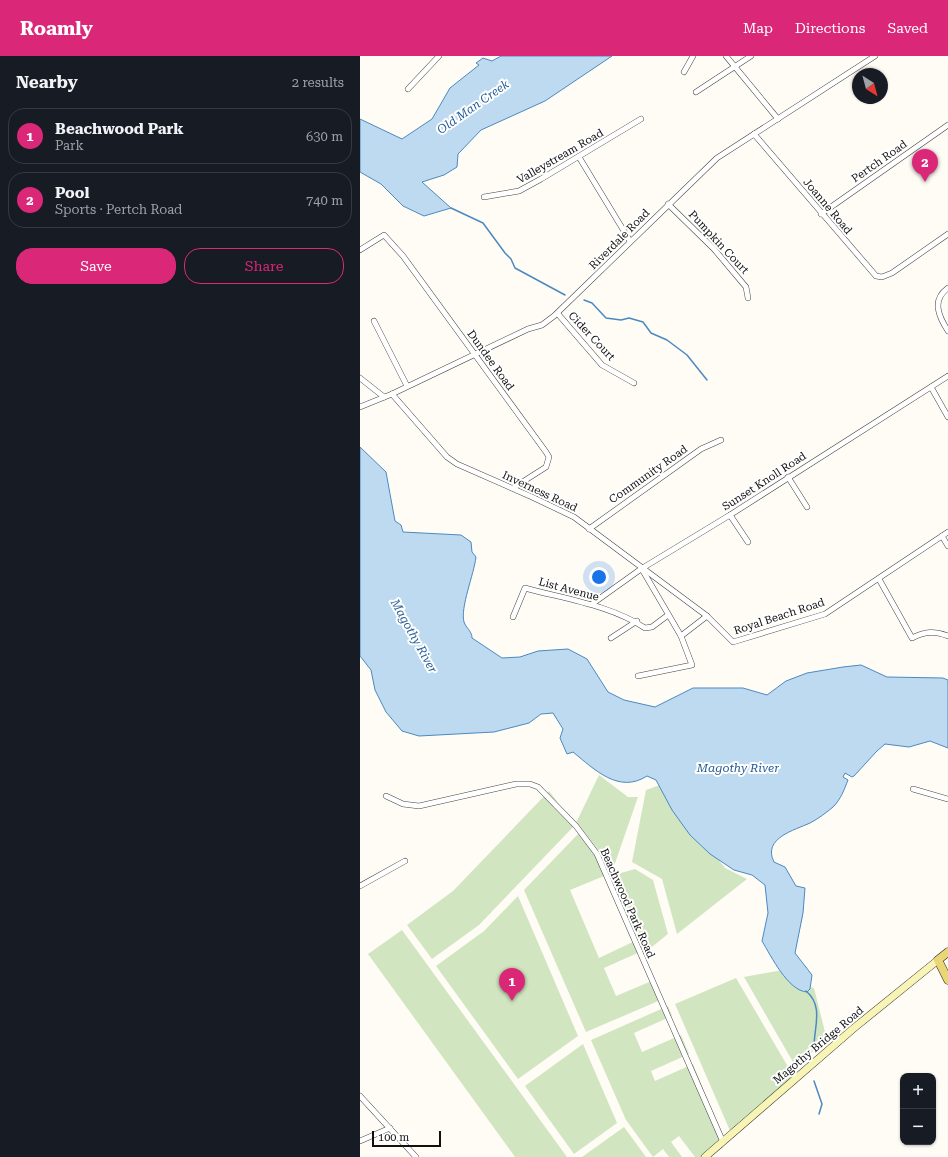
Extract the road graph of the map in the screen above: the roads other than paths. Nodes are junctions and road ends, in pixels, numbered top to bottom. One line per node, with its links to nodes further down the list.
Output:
1 (439, 56): 8 (street)
2 (693, 56): 7 (street)
3 (726, 56): 6 (street)
4 (751, 56): 6 (street)
5 (875, 56): 11 (street, Riverdale Road)
6 (735, 66): 9 (street); 11 (street)
7 (684, 72)
8 (408, 89)
9 (696, 92)
10 (641, 119): 14 (street, Valleystream Road)
11 (778, 119): 13 (street, Riverdale Road)
12 (948, 125): 17 (street, Pertch Road)
13 (754, 134): 16 (street, Riverdale Road); 17 (street, Joanne Road)
14 (579, 157): 15 (street, Valleystream Road); 19 (street)
15 (484, 197)
16 (668, 204): 19 (street, Riverdale Road); 22 (street, Pumpkin Court)
17 (821, 214): 18 (street, Joanne Road)
18 (948, 234)
19 (630, 241): 23 (street, Riverdale Road)
20 (360, 250): 26 (street, Dundee Road)
21 (948, 288): 25 (street)
22 (748, 298)
23 (558, 314): 26 (street, Riverdale Road); 29 (street, Cider Court)
24 (374, 321): 30 (street)
25 (948, 331)
26 (474, 354): 30 (street, Riverdale Road); 38 (street, Dundee Road)
27 (948, 376): 31 (street, Sunset Knoll Road)
28 (360, 378): 33 (street)
29 (634, 383)
30 (407, 386): 32 (street, Riverdale Road)
31 (931, 387): 35 (street); 37 (street, Sunset Knoll Road)
32 (392, 394): 33 (street, Riverdale Road); 38 (street, Inverness Road)
33 (384, 397): 34 (street, Riverdale Road)
34 (360, 407)
35 (948, 417)
36 (721, 440): 41 (street, Community Road)
37 (788, 477): 39 (street); 40 (street, Sunset Knoll Road)
38 (513, 488): 41 (street, Inverness Road)
39 (807, 507)
40 (730, 515): 44 (street); 46 (street, Sunset Knoll Road)
41 (589, 529): 46 (street, Inverness Road)
42 (948, 532): 43 (street, Royal Beach Road)
43 (942, 536): 45 (street); 47 (street, Royal Beach Road)
44 (748, 542)
45 (948, 546)
46 (641, 568): 48 (street, Sunset Knoll Road); 49 (street); 50 (street, Inverness Road)
47 (879, 579): 50 (street, Royal Beach Road); 54 (street)
48 (592, 604): 51 (street, List Avenue); 52 (street, List Avenue)
49 (668, 615): 52 (street, List Avenue); 53 (street)
50 (707, 616): 53 (street)
51 (513, 617)
52 (637, 622): 55 (street)
53 (682, 636): 56 (street)
54 (948, 636)
55 (611, 638)
56 (638, 676)
57 (913, 789): 59 (street)
58 (386, 796): 68 (street, Beachwood Park Road)
59 (948, 799)
60 (404, 862): 61 (street)
61 (360, 886)
62 (948, 952): 63 (main road, Magothy Bridge Road)
63 (938, 960): 64 (main road); 68 (main road, Magothy Bridge Road)
64 (948, 980)
65 (360, 1096): 66 (street)
66 (390, 1128): 67 (street); 69 (street)
67 (360, 1141)
68 (723, 1142): 70 (main road, Magothy Bridge Road)
69 (416, 1157)
70 (705, 1157)

